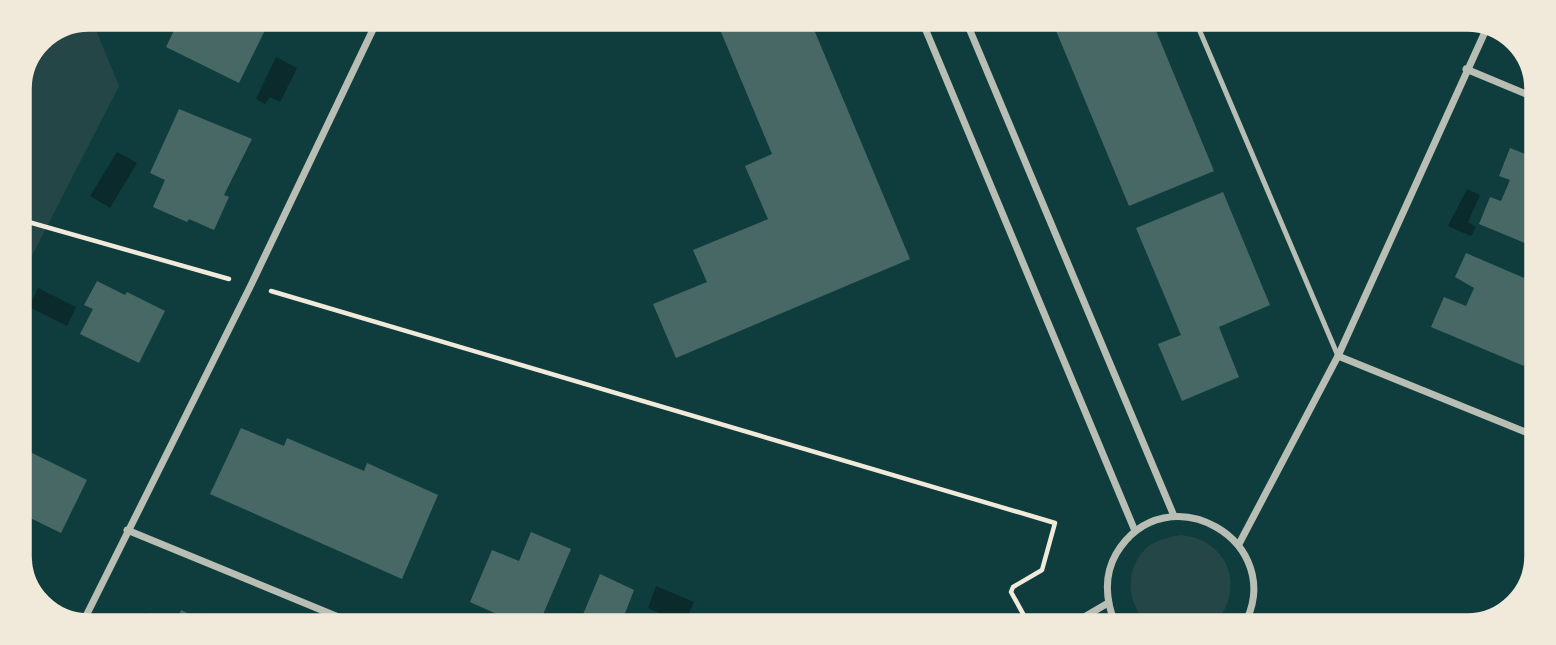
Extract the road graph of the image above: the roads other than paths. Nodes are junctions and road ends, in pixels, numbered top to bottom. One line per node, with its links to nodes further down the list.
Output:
1 (373, 30): 11 (street)
2 (926, 30): 12 (street)
3 (970, 30): 10 (street)
4 (1199, 30): 8 (lane)
5 (1484, 32): 6 (street)
6 (1466, 69): 7 (street); 8 (street)
7 (1526, 94)
8 (1338, 356): 9 (street); 13 (street)
9 (1526, 432)
10 (1174, 516): 12 (street); 13 (street)
11 (127, 530): 15 (street); 16 (street)
12 (1135, 531): 14 (street)
13 (1239, 544): 19 (street)
14 (1108, 603): 17 (street); 18 (street)
15 (86, 615)
16 (334, 615)
17 (1088, 615)
18 (1112, 615)
19 (1248, 615)

